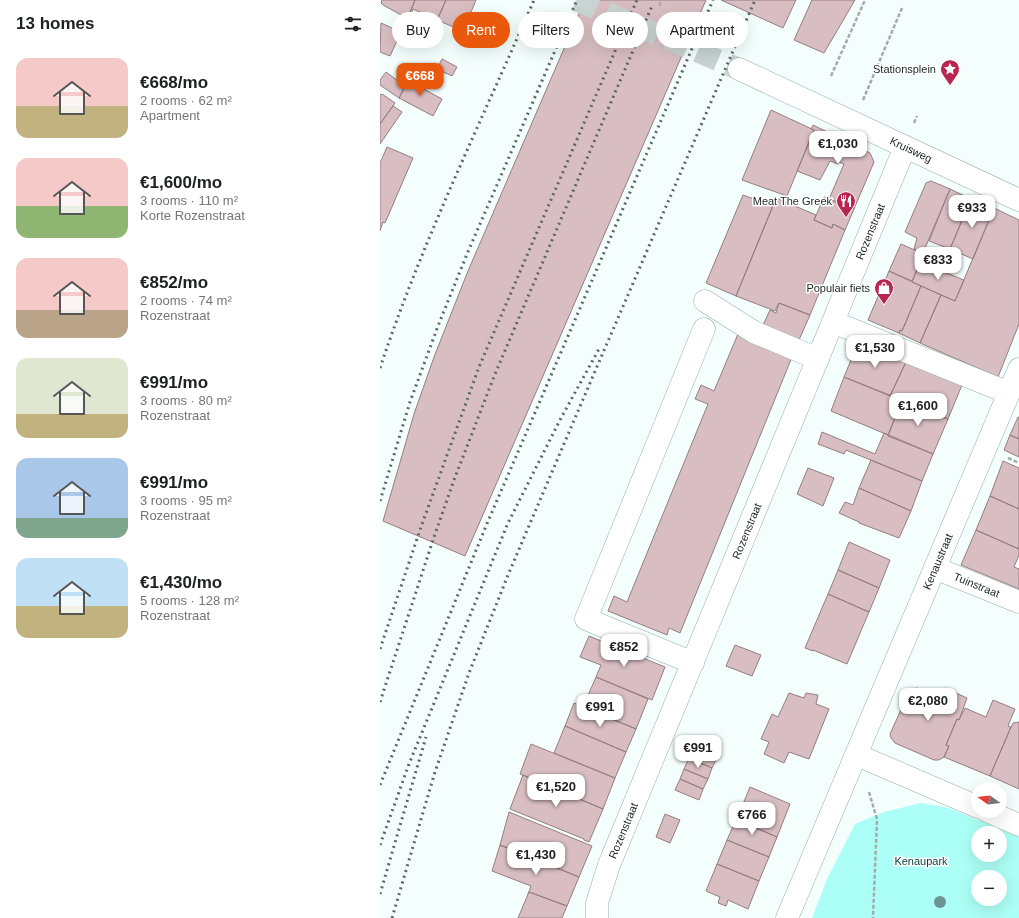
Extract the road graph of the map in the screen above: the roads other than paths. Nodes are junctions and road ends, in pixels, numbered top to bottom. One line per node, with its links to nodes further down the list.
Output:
1 (739, 69): 2 (street, Kruisweg)
2 (905, 147): 3 (street, Kruisweg); 5 (street, Rozenstraat)
3 (1019, 200)
4 (706, 301): 7 (street)
5 (833, 322): 7 (street, Rozenstraat); 9 (street)
6 (704, 329): 12 (street)
7 (818, 359): 12 (street, Rozenstraat)
8 (1019, 369): 9 (street, Kenaustraat)
9 (1009, 393): 10 (street, Kenaustraat)
10 (935, 568): 11 (street, Tuinstraat); 13 (street, Kenaustraat)
11 (1019, 602)
12 (693, 663): 17 (street, Rozenstraat)
13 (857, 755): 14 (street); 18 (street)
14 (971, 804)
15 (1003, 818): 16 (street)
16 (1019, 825)
17 (597, 918)
18 (787, 918)

